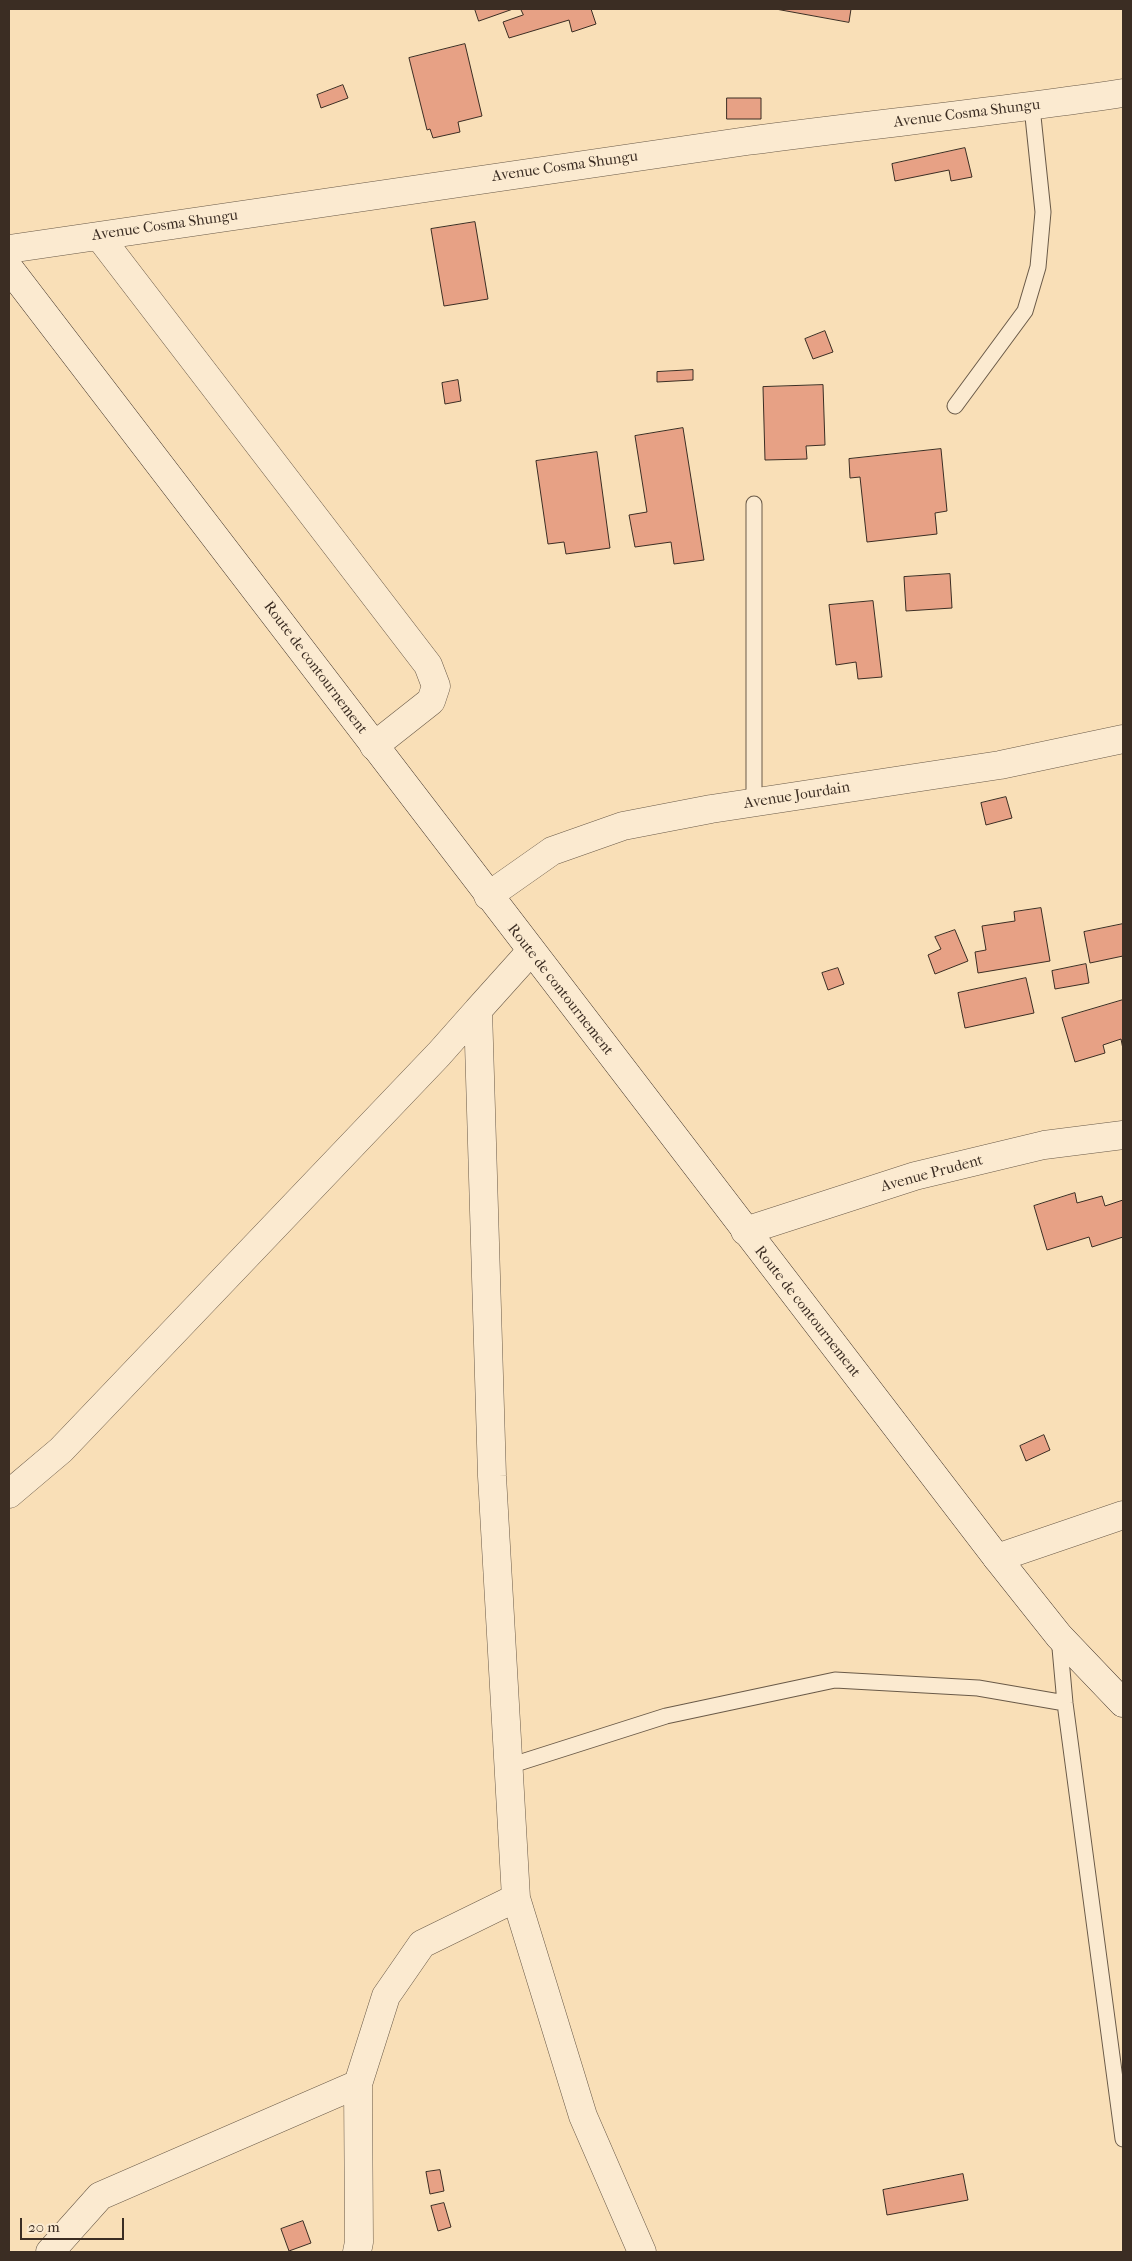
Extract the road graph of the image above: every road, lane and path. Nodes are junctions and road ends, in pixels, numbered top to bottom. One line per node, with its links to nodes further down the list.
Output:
1 (1123, 94): 2 (street, Avenue Cosma Shungu)
2 (1032, 107): 3 (street, Avenue Cosma Shungu); 6 (lane)
3 (99, 236): 4 (street, Avenue Cosma Shungu); 9 (street)
4 (9, 249)
5 (9, 268): 9 (street, Route de contournement)
6 (956, 406)
7 (754, 504): 10 (lane)
8 (1123, 740): 10 (street, Avenue Jourdain)
9 (374, 746): 11 (street, Route de contournement)
10 (754, 802): 11 (street, Avenue Jourdain)
11 (488, 896): 12 (street, Route de contournement)
12 (531, 952): 13 (street); 15 (street, Route de contournement)
13 (478, 1010): 16 (street); 22 (street)
14 (1123, 1134): 15 (street, Avenue Prudent)
15 (745, 1232): 18 (street, Route de contournement)
16 (9, 1494)
17 (1123, 1515): 18 (street)
18 (997, 1558): 19 (street, Route de contournement)
19 (1059, 1636): 20 (lane); 21 (street, Route de contournement)
20 (1064, 1703): 22 (lane); 25 (lane)
21 (1123, 1703)
22 (509, 1766): 23 (street)
23 (516, 1898): 24 (street); 28 (street)
24 (358, 2084): 26 (street); 27 (street)
25 (1123, 2140)
26 (50, 2252)
27 (357, 2252)
28 (642, 2252)

